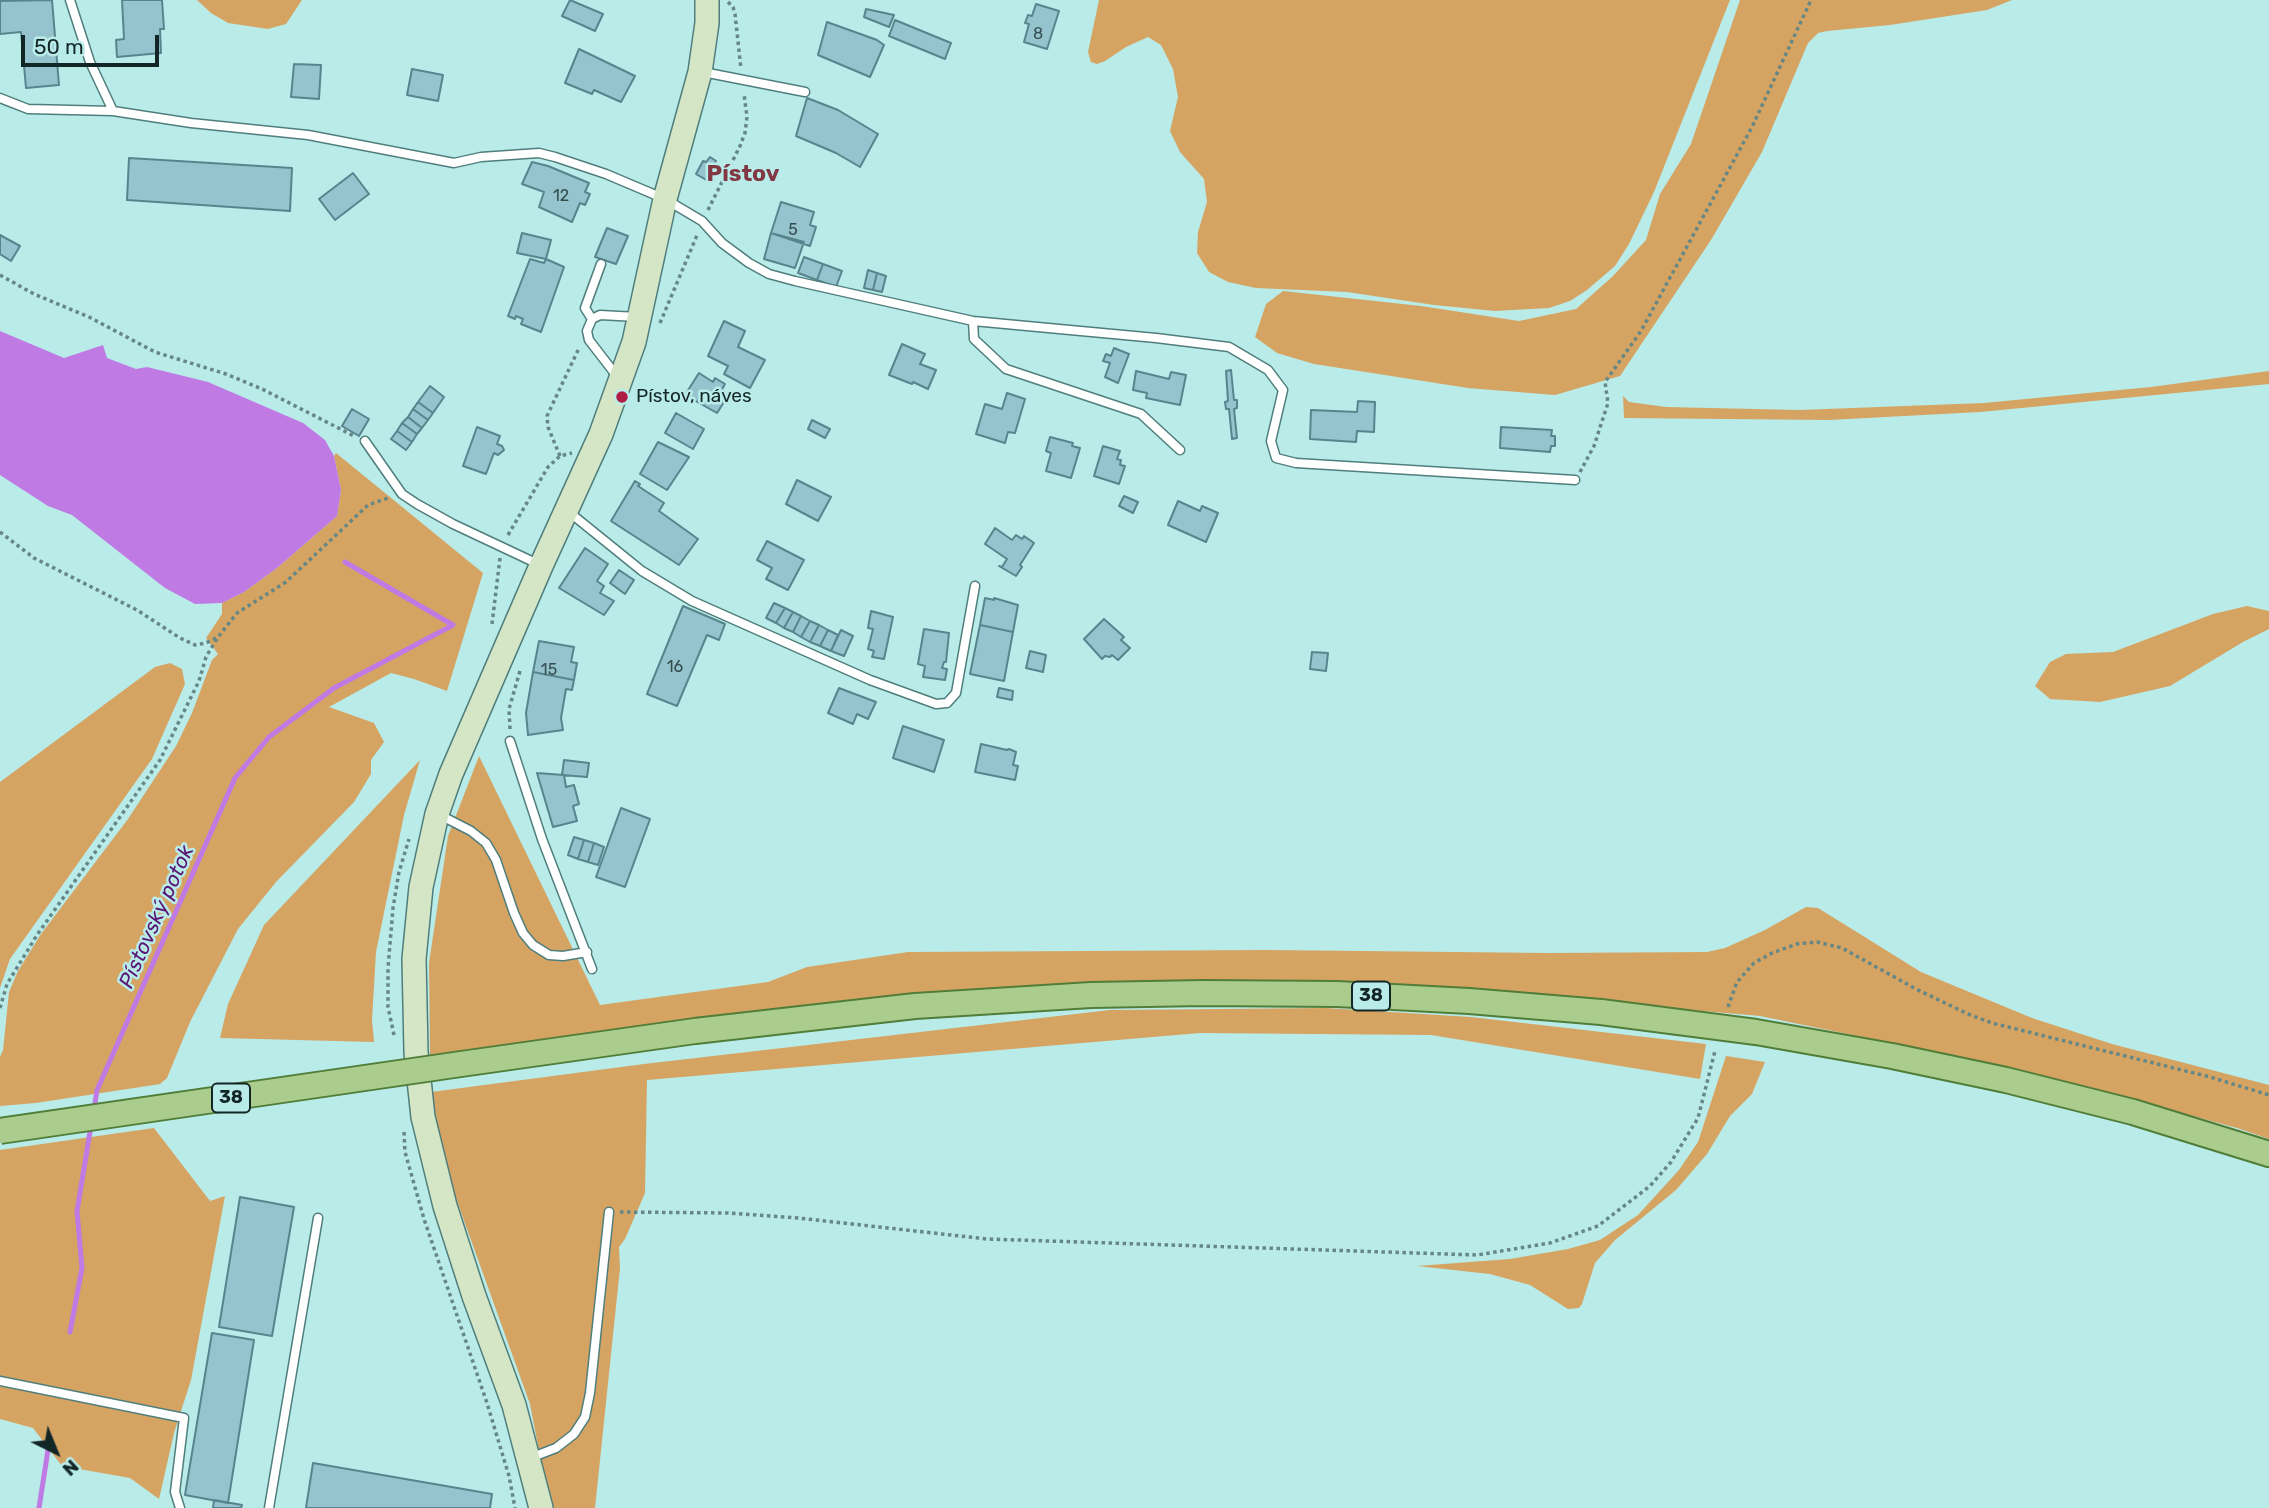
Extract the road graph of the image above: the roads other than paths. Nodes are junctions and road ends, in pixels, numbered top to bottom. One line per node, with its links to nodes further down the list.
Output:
1 (70, 0): 6 (lane)
2 (707, 0): 3 (street)
3 (700, 72): 4 (lane); 7 (street)
4 (806, 92)
5 (0, 98): 6 (lane)
6 (113, 111): 7 (lane)
7 (665, 200): 9 (street); 11 (lane)
8 (601, 264): 10 (lane)
9 (640, 317): 10 (lane); 12 (street)
10 (592, 319): 12 (lane)
11 (973, 321): 14 (lane); 15 (lane)
12 (620, 384): 16 (street)
13 (365, 441): 17 (lane)
14 (1180, 450)
15 (1575, 480)
16 (566, 510): 17 (street); 18 (lane)
17 (541, 566): 20 (street)
18 (975, 586)
19 (510, 741): 21 (lane)
20 (438, 814): 21 (lane); 28 (street)
21 (587, 952): 22 (lane)
22 (592, 969)
23 (0, 1131): 24 (main road, 38, bridge)
24 (2269, 1154)
25 (609, 1212): 28 (lane)
26 (318, 1219): 30 (lane)
27 (0, 1381): 29 (lane)
28 (529, 1459): 31 (street)
29 (180, 1508)
30 (269, 1508)
31 (541, 1508)

